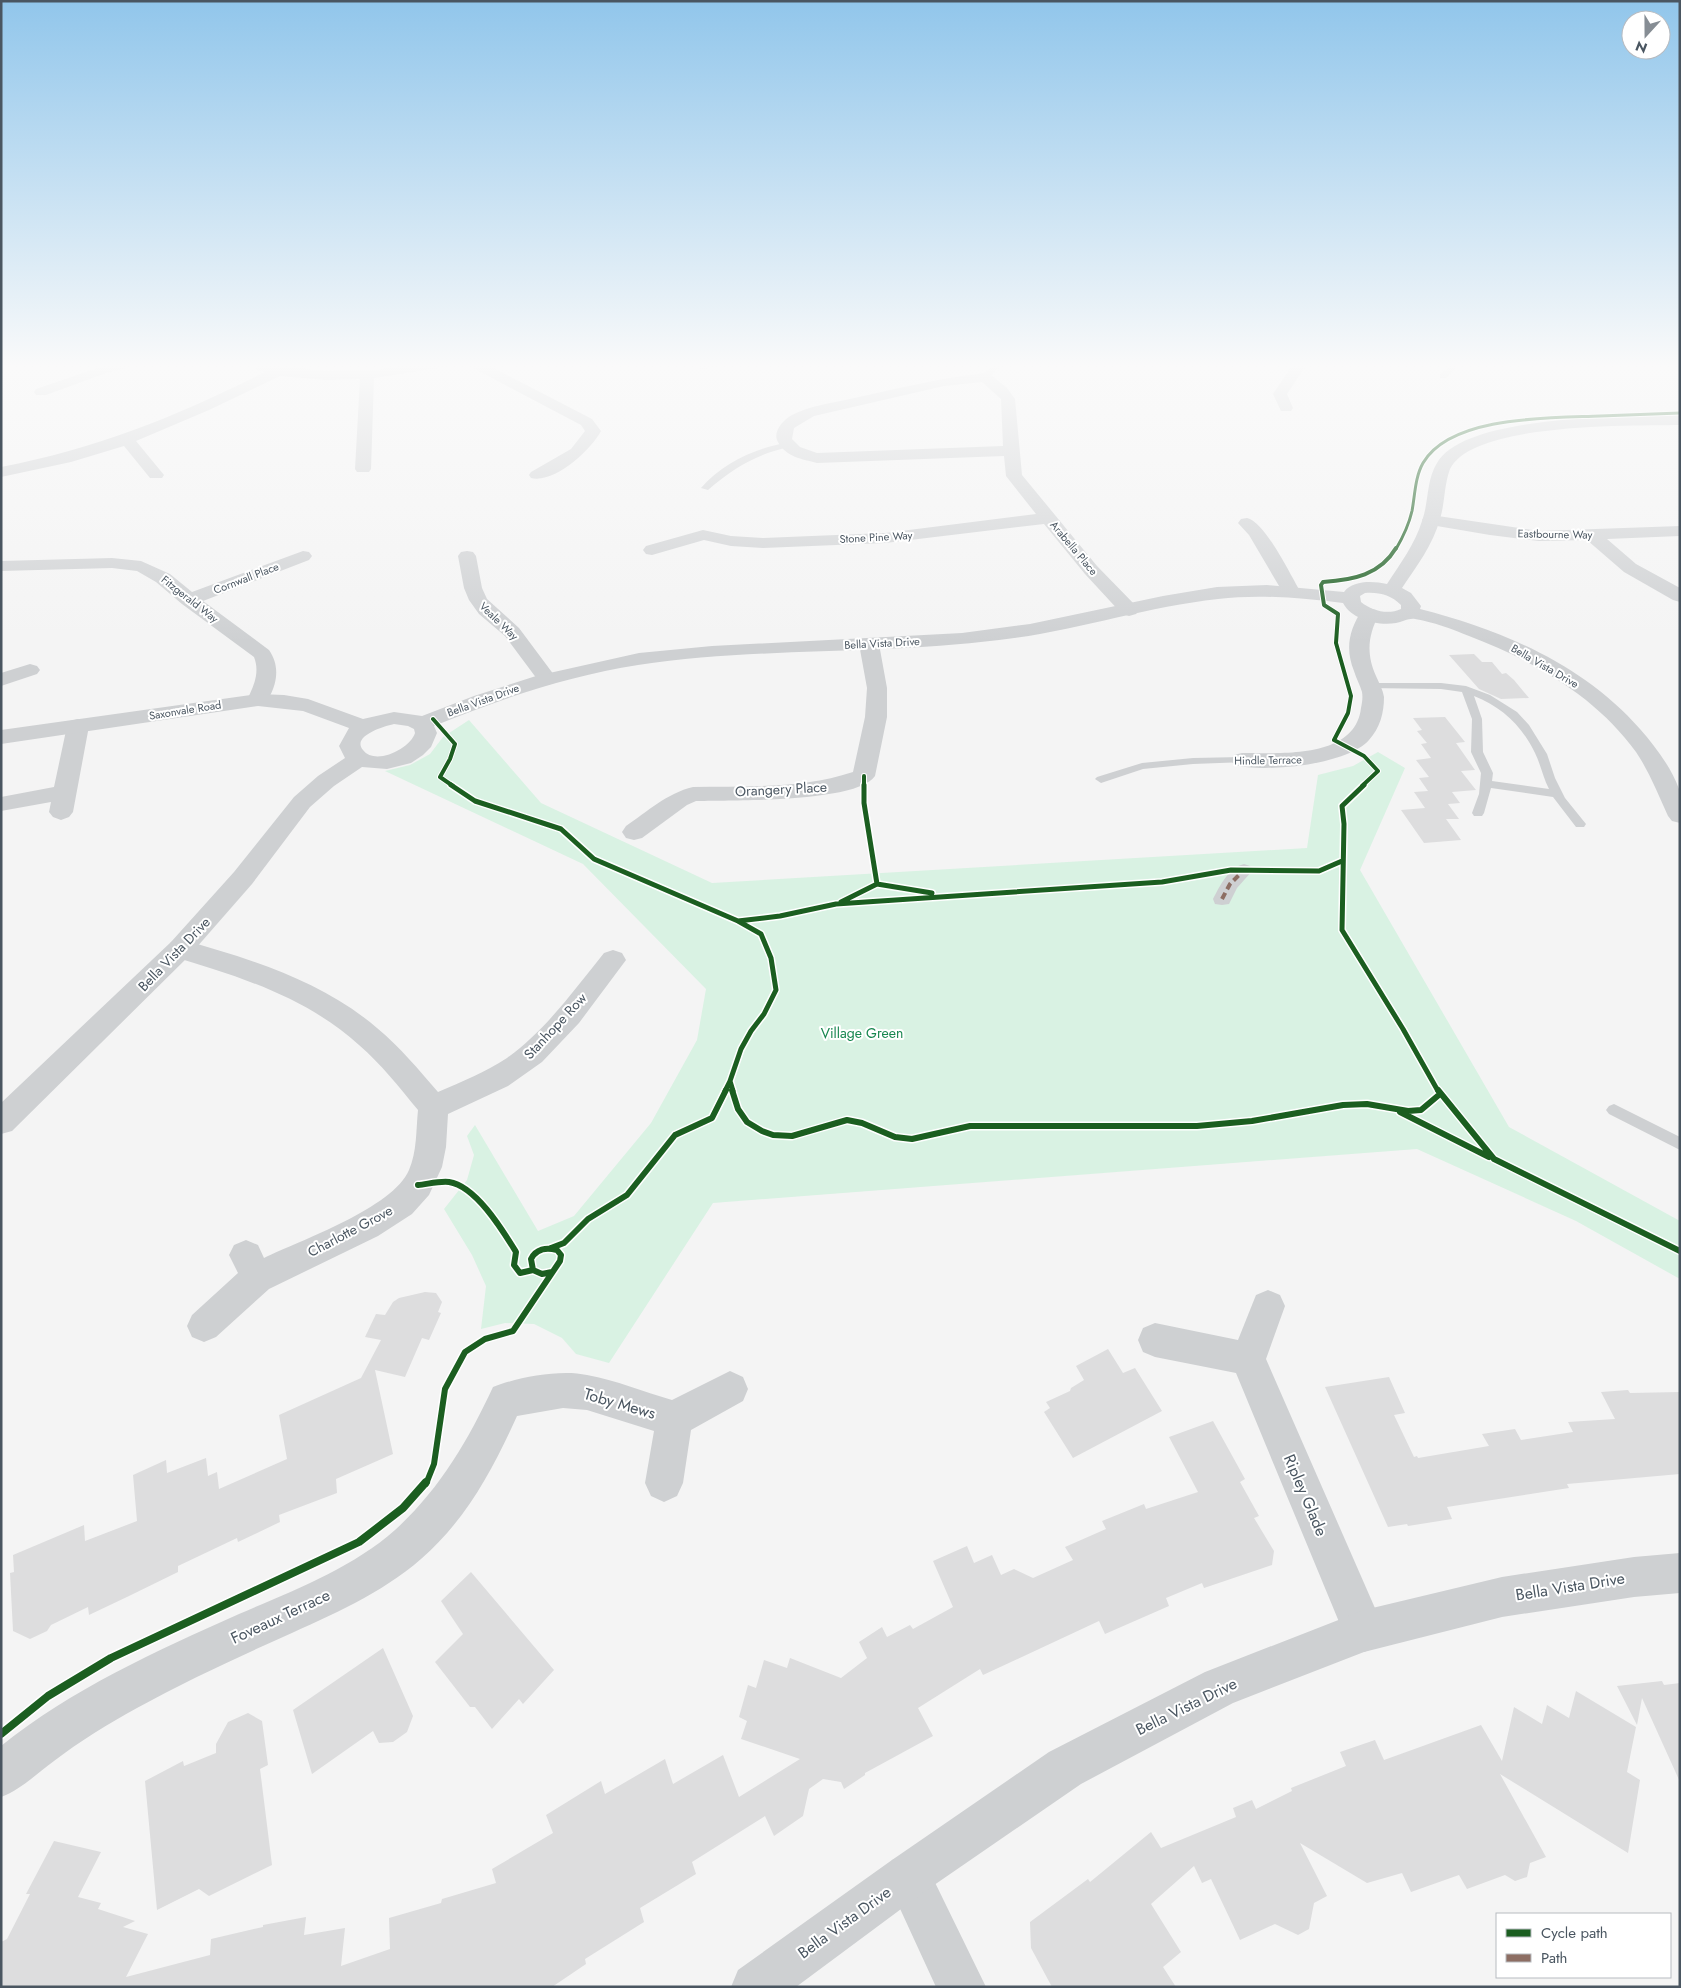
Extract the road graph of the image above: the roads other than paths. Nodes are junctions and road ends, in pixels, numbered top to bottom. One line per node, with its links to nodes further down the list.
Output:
1 (68, 457): 11 (street)
2 (141, 457): 12 (street)
3 (364, 457): 10 (street)
4 (571, 457): 13 (street)
5 (751, 457): 14 (lane)
6 (814, 457): 7 (street)
7 (865, 457)
8 (1011, 457): 16 (street, Arabella Place)
9 (1450, 457): 17 (street)
10 (363, 469)
11 (1, 472)
12 (156, 475)
13 (537, 475)
14 (705, 488)
15 (699, 517): 20 (street)
16 (1049, 518): 20 (street, Stone Pine Way); 31 (street, Arabella Place)
17 (1431, 520): 21 (street, Eastbourne Way); 27 (street)
18 (1278, 531): 26 (street)
19 (1680, 531): 21 (street, Eastbourne Way)
20 (703, 535): 22 (street, Stone Pine Way)
21 (1592, 535): 28 (street)
22 (652, 550)
23 (302, 556): 30 (street, Cornwall Place)
24 (467, 556): 36 (street, Veale Way)
25 (1, 566): 30 (street, Fitzgerald Way)
26 (1291, 591): 29 (street, Bella Vista Drive); 31 (street, Bella Vista Drive)
27 (1391, 591): 29 (street); 32 (street)
28 (1680, 596)
29 (1350, 598): 33 (street)
30 (189, 600): 40 (street, Fitzgerald Way)
31 (1129, 610): 34 (street, Bella Vista Drive)
32 (1410, 612): 33 (street, Bella Vista Drive); 52 (street, Bella Vista Drive)
33 (1369, 614): 38 (street, Hindle Terrace)
34 (869, 644): 36 (street, Bella Vista Drive); 54 (street, Orangery Place)
35 (30, 670): 37 (street)
36 (547, 679): 41 (street, Bella Vista Drive)
37 (1, 680)
38 (1371, 686): 39 (lane); 46 (street, Hindle Terrace)
39 (1466, 689): 48 (lane); 49 (lane)
40 (258, 700): 42 (street, Saxonvale Road); 43 (street, Saxonvale Road)
41 (421, 724): 43 (street); 45 (street)
42 (78, 726): 44 (street, Saxonvale Road); 50 (street)
43 (365, 726): 45 (street)
44 (1, 738)
45 (359, 758): 57 (street, Bella Vista Drive)
46 (1242, 760): 47 (lane, Hindle Terrace)
47 (1101, 779)
48 (1486, 784): 49 (lane); 51 (lane)
49 (1557, 794): 53 (lane)
50 (3, 804)
51 (1478, 813)
52 (1680, 816)
53 (1580, 824)
54 (634, 832)
55 (1244, 870): 56 (street)
56 (1222, 899)
57 (180, 949): 59 (street); 61 (street, Bella Vista Drive)
58 (613, 960): 59 (street, Stanhope Row)
59 (433, 1107): 64 (street, Charlotte Grove)
60 (1614, 1110): 62 (lane)
61 (1, 1122)
62 (1680, 1144)
63 (1268, 1306): 66 (street)
64 (204, 1326)
65 (1155, 1340): 66 (street)
66 (1248, 1358): 72 (street, Ripley Glade)
67 (730, 1388): 69 (street, Toby Mews)
68 (506, 1400): 69 (street, Toby Mews); 73 (street, Foveaux Terrace)
69 (674, 1419): 70 (street, Toby Mews)
70 (664, 1483)
71 (1680, 1573): 72 (street, Bella Vista Drive)
72 (1364, 1631): 74 (street, Bella Vista Drive)
73 (1, 1775)
74 (908, 1876): 75 (street, Bella Vista Drive); 76 (street)
75 (755, 1987)
76 (962, 1987)

